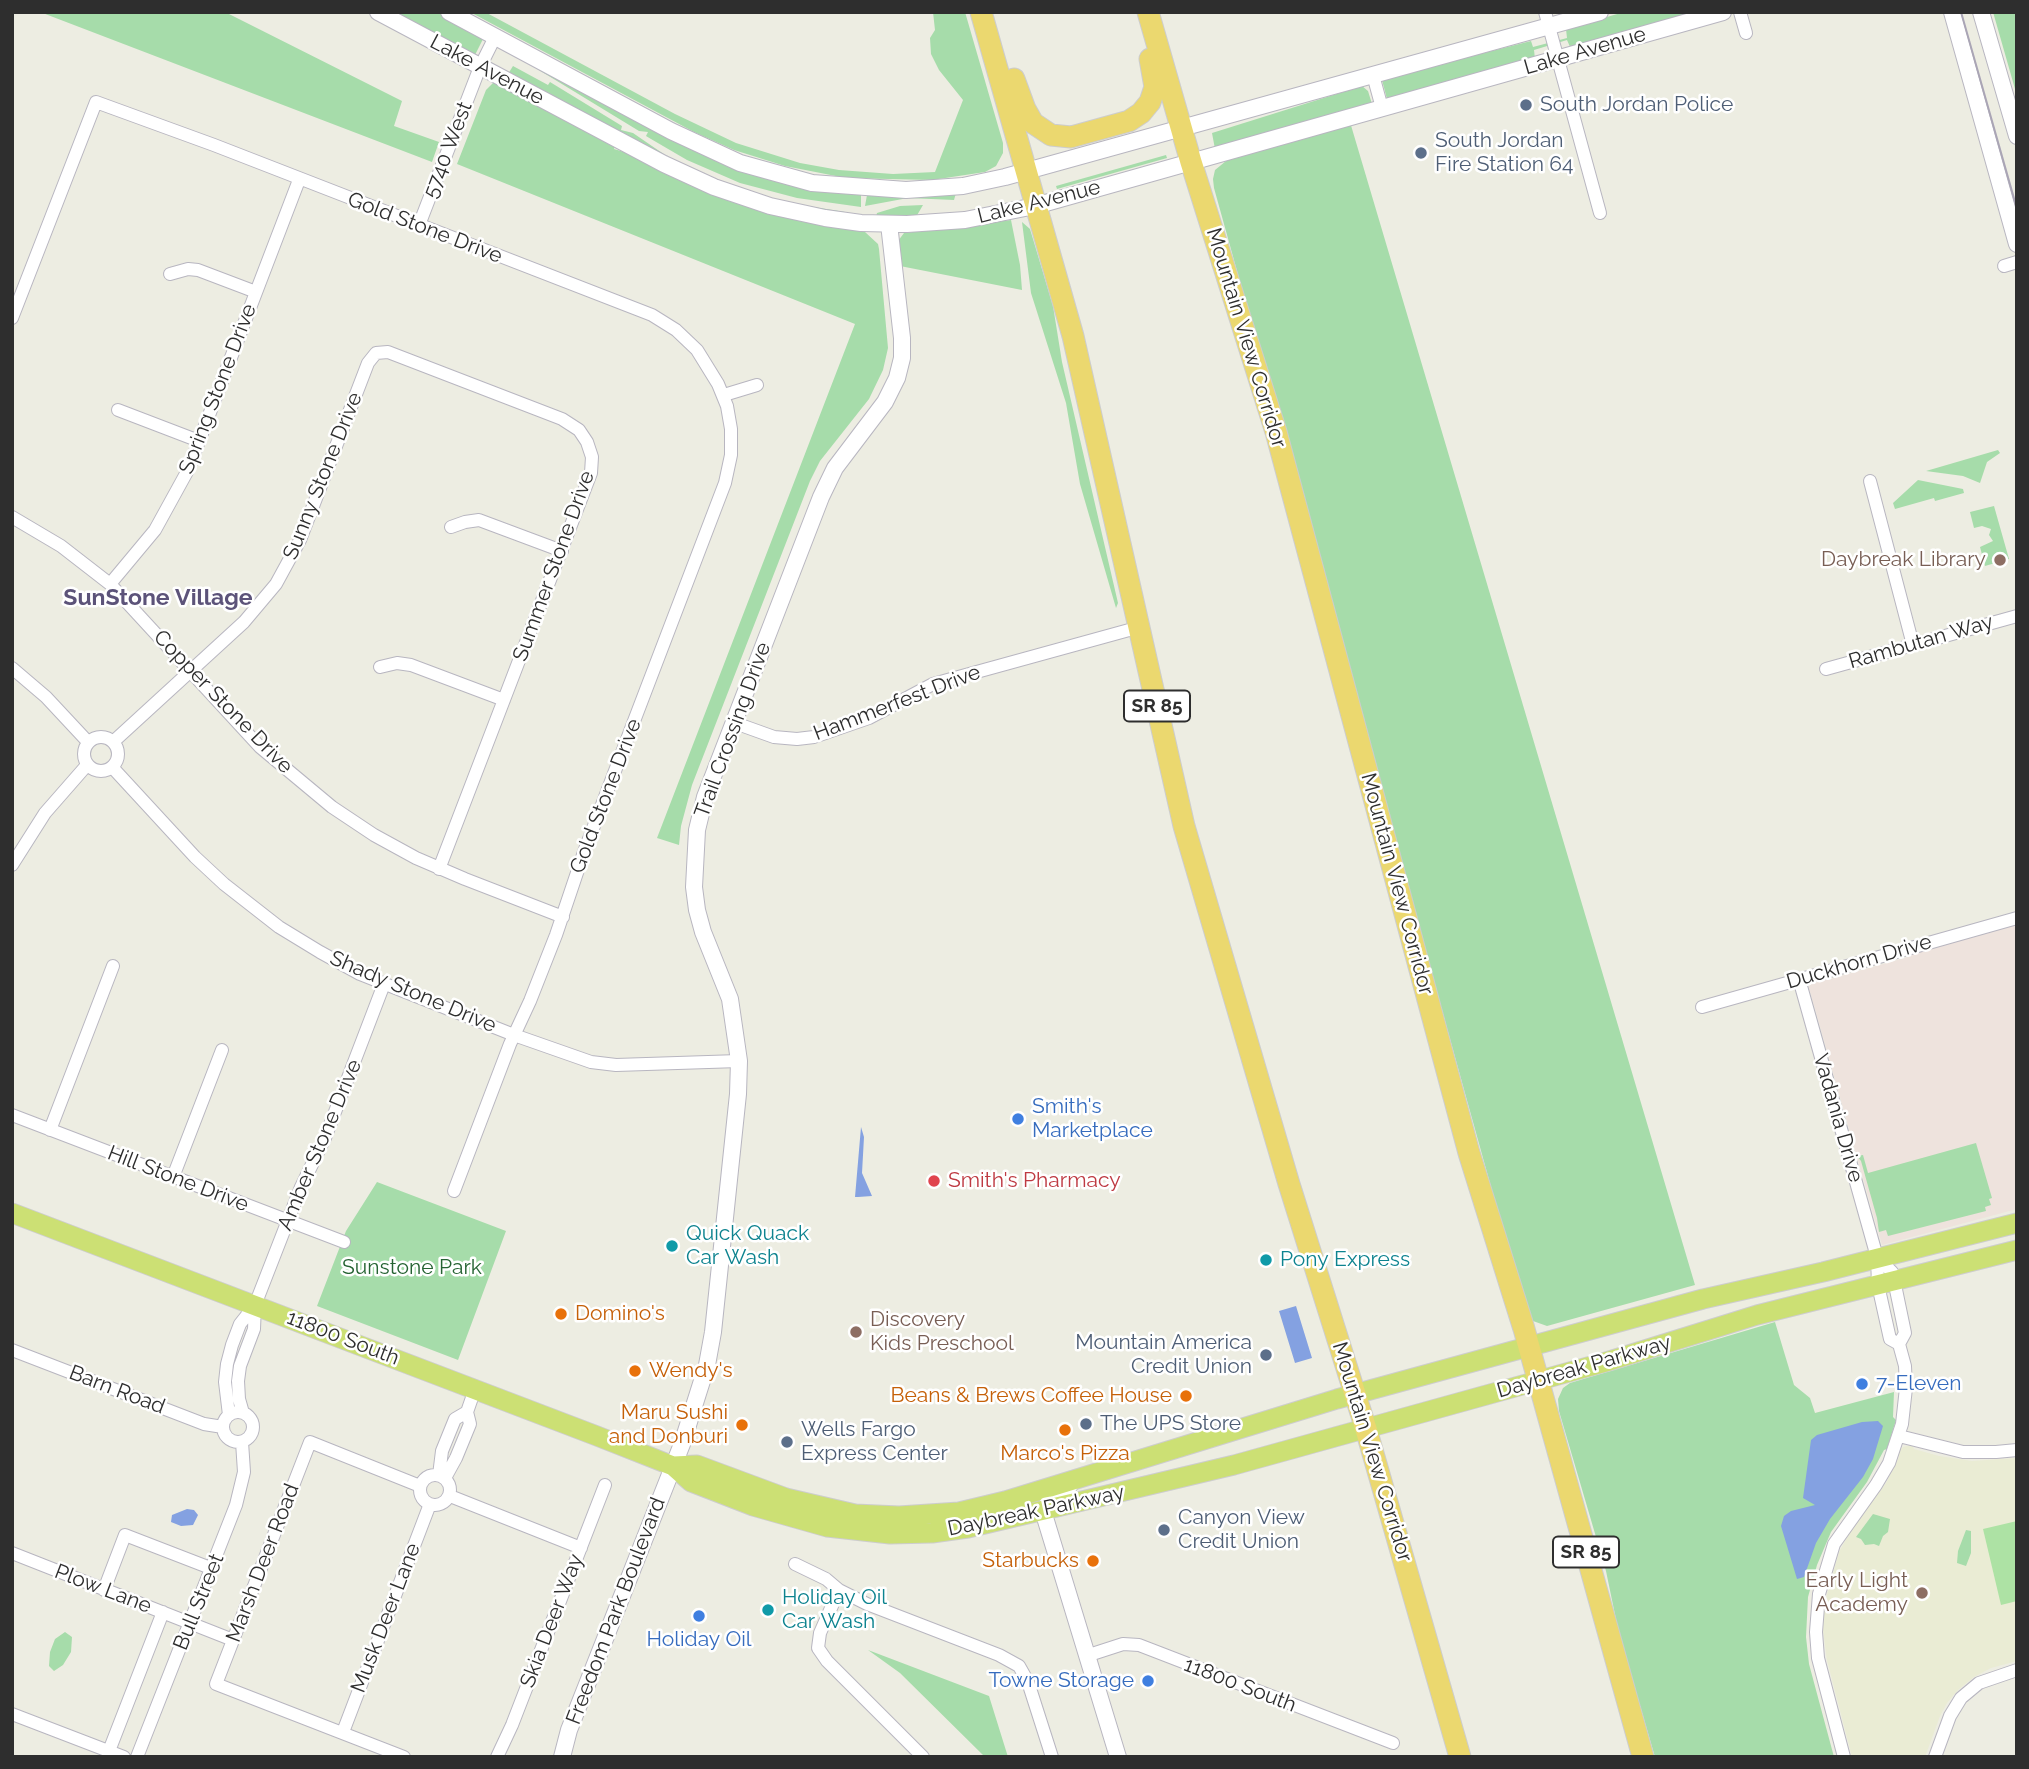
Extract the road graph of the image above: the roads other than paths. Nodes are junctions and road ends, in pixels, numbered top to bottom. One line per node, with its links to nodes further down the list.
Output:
1 (378, 12): 16 (street, Lake Avenue)
2 (449, 12): 14 (street, Lake Avenue)
3 (981, 12): 23 (highway, Mountain View Corridor / SR 85)
4 (988, 12): 5 (highway)
5 (1137, 12)
6 (1148, 12): 20 (highway, Mountain View Corridor / SR 85)
7 (1600, 12): 12 (street, Lake Avenue)
8 (1723, 12): 15 (street, Lake Avenue)
9 (1740, 12): 13 (street)
10 (1952, 12): 29 (street)
11 (1981, 12): 18 (street)
12 (1547, 19): 15 (street); 17 (street, Lake Avenue)
13 (1746, 33)
14 (495, 37): 16 (street, 5740 West); 23 (street, Lake Avenue)
15 (1558, 59): 19 (street, Lake Avenue); 26 (street)
16 (480, 67): 27 (street, Lake Avenue); 28 (street, 5740 West)
17 (1373, 75): 19 (street); 20 (street, Lake Avenue)
18 (2012, 101): 21 (street)
19 (1382, 108): 22 (street, Lake Avenue)
20 (1182, 128): 22 (highway, Mountain View Corridor / SR 85); 23 (street, Lake Avenue)
21 (2017, 136)
22 (1191, 162): 25 (street, Lake Avenue); 80 (highway, Mountain View Corridor / SR 85)
23 (1027, 171): 25 (highway, Mountain View Corridor / SR 85)
24 (299, 180): 28 (street, Gold Stone Drive); 31 (street, Spring Stone Drive); 32 (street, Gold Stone Drive)
25 (1035, 206): 27 (street, Lake Avenue); 44 (highway, Mountain View Corridor / SR 85)
26 (1600, 213)
27 (888, 224): 51 (street, Trail Crossing Drive)
28 (419, 225): 35 (street, Gold Stone Drive)
29 (2017, 244)
30 (170, 274): 31 (street)
31 (257, 292): 37 (street, Spring Stone Drive)
32 (12, 318)
33 (376, 353): 41 (street, Summer Stone Drive); 49 (street, Sunny Stone Drive)
34 (757, 386): 35 (street)
35 (724, 396): 58 (street, Gold Stone Drive)
36 (118, 410): 37 (street)
37 (199, 441): 42 (street, Spring Stone Drive)
38 (1870, 481): 45 (street)
39 (12, 517): 42 (street, Copper Stone Drive)
40 (451, 527): 41 (street)
41 (562, 551): 50 (street, Summer Stone Drive)
42 (110, 584): 49 (street, Copper Stone Drive)
43 (2017, 616): 45 (street, Rambutan Way)
44 (1140, 627): 51 (street, Hammerfest Drive); 84 (highway, Mountain View Corridor / SR 85)
45 (1913, 645): 48 (street, Rambutan Way)
46 (380, 667): 50 (street)
47 (12, 668): 52 (street)
48 (1826, 669)
49 (190, 671): 53 (street, Sunny Stone Drive); 57 (street, Copper Stone Drive)
50 (504, 701): 57 (street, Summer Stone Drive)
51 (735, 723): 66 (street, Trail Crossing Drive)
52 (88, 742): 53 (street); 54 (street)
53 (113, 742): 55 (street)
54 (87, 765): 55 (street); 56 (street)
55 (112, 767): 62 (street, Shady Stone Drive)
56 (12, 866)
57 (439, 869): 58 (street, Copper Stone Drive)
58 (563, 917): 64 (street, Gold Stone Drive)
59 (2017, 918): 61 (street, Duckhorn Drive)
60 (113, 966): 68 (street)
61 (1798, 979): 63 (street, Duckhorn Drive); 76 (street, Vadania Drive)
62 (384, 985): 64 (street, Shady Stone Drive); 72 (street, Amber Stone Drive)
63 (1702, 1007)
64 (514, 1035): 66 (street, Shady Stone Drive); 70 (street, Gold Stone Drive)
65 (222, 1050): 69 (street)
66 (740, 1061): 92 (street, Trail Crossing Drive)
67 (12, 1115): 68 (street, Hill Stone Drive)
68 (50, 1130): 69 (street, Hill Stone Drive)
69 (173, 1177): 72 (street, Hill Stone Drive)
70 (454, 1191)
71 (12, 1213): 78 (main road, 11800 South)
72 (288, 1220): 74 (street, Hill Stone Drive); 78 (street, Amber Stone Drive)
73 (2015, 1223): 76 (main road, Daybreak Parkway); 77 (main road)
74 (344, 1242)
75 (2017, 1250): 77 (main road, Daybreak Parkway)
76 (1878, 1256): 77 (street, Vadania Drive); 77 (street, Vadania Drive); 79 (main road); 80 (main road, Daybreak Parkway)
77 (1888, 1279): 79 (main road, Daybreak Parkway); 89 (street, Vadania Drive)
78 (256, 1305): 83 (main road, 11800 South); 85 (street); 86 (street)
79 (1782, 1309): 82 (main road, Daybreak Parkway)
80 (1529, 1347): 82 (highway, Mountain View Corridor / SR 85); 84 (main road, Daybreak Parkway)
81 (12, 1350): 87 (street, Barn Road)
82 (1539, 1381): 88 (main road, Daybreak Parkway); 126 (highway, Mountain View Corridor / SR 85)
83 (475, 1389): 92 (main road, 11800 South); 93 (street)
84 (1355, 1394): 88 (highway, Mountain View Corridor / SR 85); 94 (main road, Daybreak Parkway)
85 (243, 1413): 86 (street); 90 (street)
86 (229, 1415): 87 (street)
87 (223, 1427): 90 (street)
88 (1366, 1429): 100 (main road, Daybreak Parkway); 125 (highway, Mountain View Corridor / SR 85)
89 (1899, 1436): 91 (street); 127 (street, Vadania Drive)
90 (242, 1443): 105 (street, Bull Street)
91 (2017, 1450)
92 (673, 1466): 97 (main road, Daybreak Parkway); 101 (main road, Daybreak Parkway); 121 (street, Freedom Park Boulevard)
93 (442, 1476): 96 (street); 98 (street)
94 (1075, 1480): 97 (main road, Daybreak Parkway); 100 (street)
95 (605, 1485): 102 (street, Skia Deer Way)
96 (420, 1486): 99 (street); 110 (street, Marsh Deer Road)
97 (1040, 1490): 101 (main road)
98 (450, 1496): 99 (street); 102 (street)
99 (430, 1504): 114 (street, Musk Deer Lane)
100 (1043, 1511): 101 (main road, Daybreak Parkway); 111 (street)
101 (968, 1528)
102 (581, 1548): 120 (street, Skia Deer Way)
103 (12, 1553): 106 (street, Plow Lane)
104 (795, 1564): 107 (street)
105 (213, 1569): 106 (street); 109 (street, Bull Street)
106 (104, 1590): 108 (street, Plow Lane)
107 (839, 1590): 122 (street); 123 (street)
108 (163, 1612): 109 (street, Plow Lane); 116 (street)
109 (191, 1623): 110 (street, Plow Lane); 118 (street, Bull Street)
110 (233, 1640): 114 (street, Marsh Deer Road)
111 (1086, 1657): 115 (street, 11800 South); 124 (street)
112 (2017, 1670): 128 (street)
113 (12, 1714): 116 (street)
114 (343, 1732): 119 (street)
115 (1393, 1743)
116 (109, 1751): 117 (street)
117 (124, 1757)
118 (137, 1757)
119 (404, 1757)
120 (497, 1757)
121 (562, 1757)
122 (923, 1757)
123 (1052, 1757)
124 (1118, 1757)
125 (1460, 1757)
126 (1643, 1757)
127 (1844, 1757)
128 (1935, 1757)

